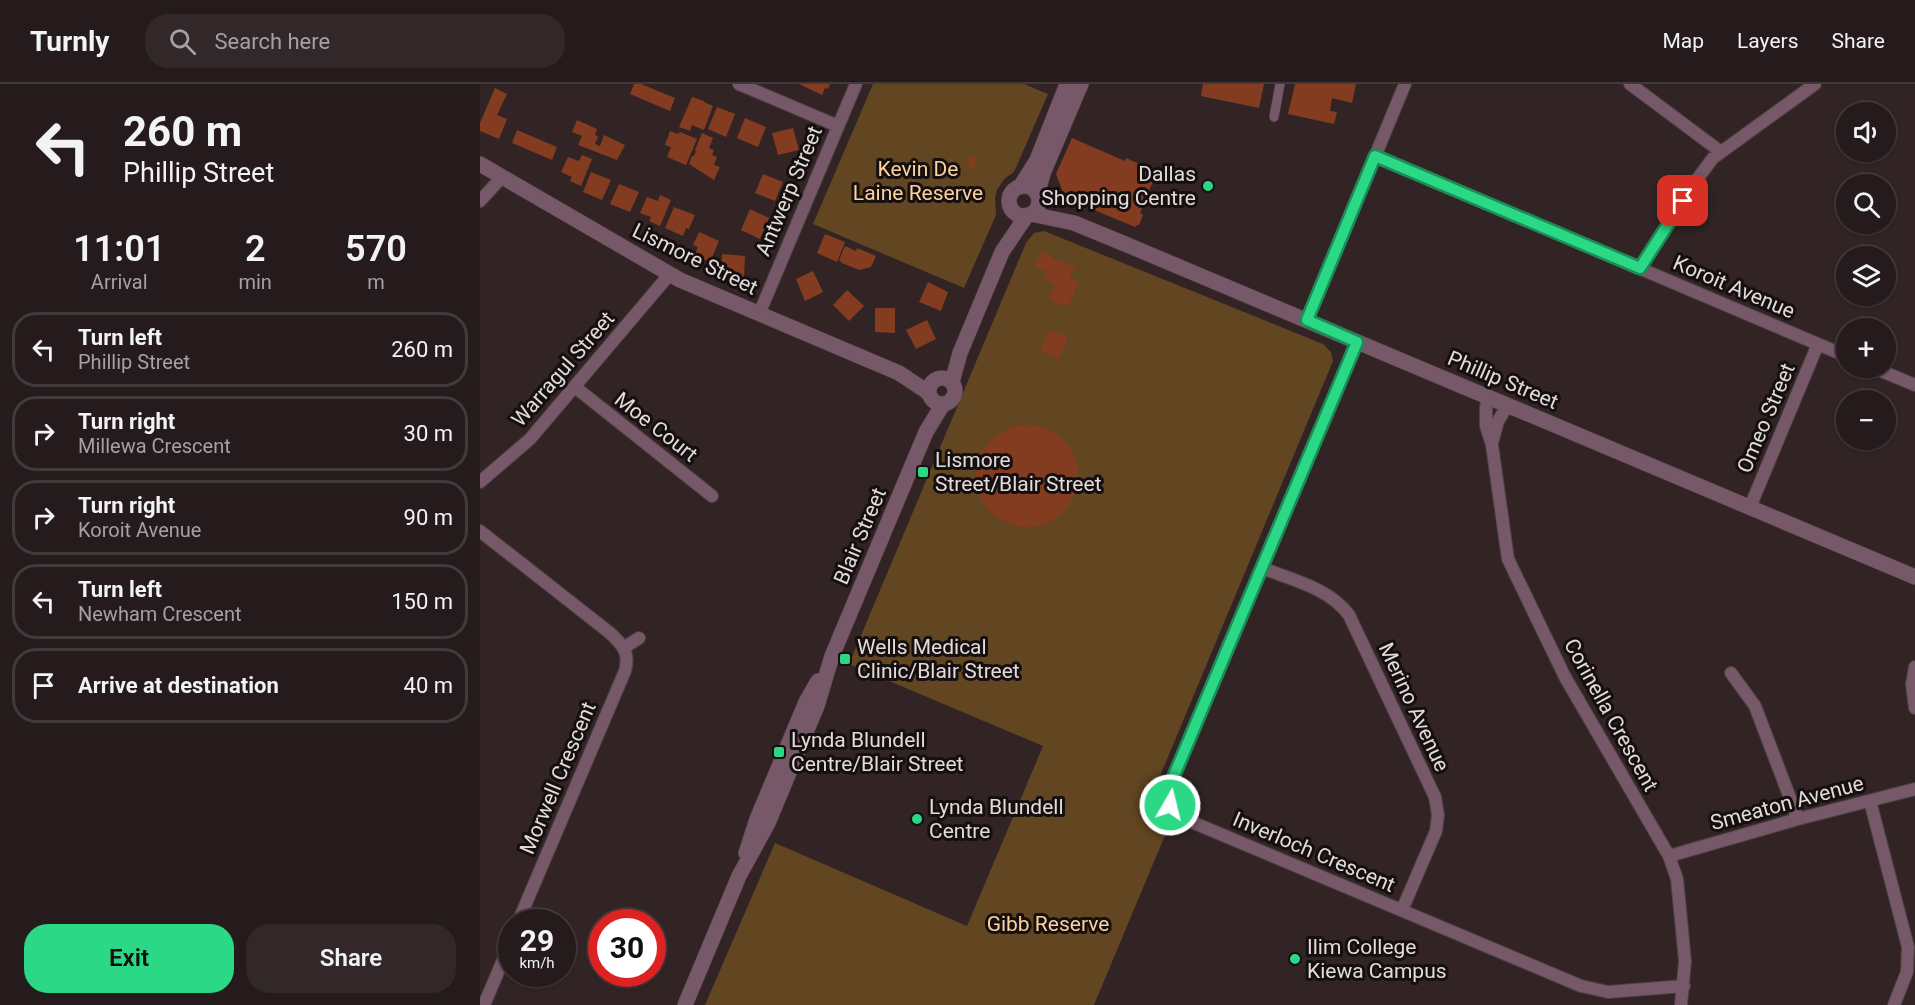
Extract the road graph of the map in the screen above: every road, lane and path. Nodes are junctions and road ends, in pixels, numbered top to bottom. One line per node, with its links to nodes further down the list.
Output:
1 (739, 84): 10 (street)
2 (856, 84): 10 (street, Antwerp Street)
3 (1066, 84): 15 (street)
4 (1081, 84): 16 (street)
5 (1280, 84): 9 (street)
6 (1405, 84): 12 (street)
7 (1630, 84): 11 (street)
8 (1815, 84): 11 (street)
9 (1274, 117)
10 (838, 126): 24 (street, Antwerp Street)
11 (1721, 152): 22 (street)
12 (1375, 156): 22 (street, Koroit Avenue); 25 (street)
13 (480, 164): 14 (street, Lismore Street)
14 (502, 177): 17 (street); 23 (street, Lismore Street)
15 (1020, 187): 16 (street); 18 (street)
16 (1038, 197): 19 (street); 20 (street, Phillip Street)
17 (480, 201)
18 (1011, 209): 19 (street); 21 (street, Blair Street)
19 (1029, 215): 20 (street, Phillip Street); 21 (street, Blair Street)
20 (1074, 223): 25 (street, Phillip Street)
21 (1002, 252): 32 (street, Blair Street)
22 (1640, 268): 27 (street, Koroit Avenue)
23 (669, 274): 24 (street, Lismore Street); 31 (street, Warragul Street)
24 (759, 314): 32 (street, Lismore Street)
25 (1307, 320): 26 (street, Phillip Street)
26 (1357, 342): 33 (street, Phillip Street); 40 (street, Inverloch Crescent)
27 (1818, 344): 28 (street, Koroit Avenue); 38 (street, Omeo Street)
28 (1836, 352)
29 (1896, 377): 30 (street)
30 (1915, 385)
31 (575, 387): 36 (street, Warragul Street); 37 (street, Moe Court)
32 (938, 390): 56 (street, Blair Street)
33 (1489, 398): 34 (street, Phillip Street); 35 (street, Corinella Crescent)
34 (1508, 405): 35 (street, Corinella Crescent); 38 (street, Phillip Street)
35 (1492, 445): 50 (street, Corinella Crescent)
36 (480, 482)
37 (712, 496)
38 (1750, 507): 41 (street, Phillip Street)
39 (480, 531): 43 (street)
40 (1262, 568): 52 (street, Merino Avenue); 52 (street, Inverloch Crescent)
41 (1915, 577)
42 (639, 638): 43 (street)
43 (625, 647): 51 (street, Morwell Crescent)
44 (1915, 667): 46 (street)
45 (1731, 673): 49 (street)
46 (1915, 708)
47 (1915, 789): 48 (street, Smeaton Avenue)
48 (1870, 801): 49 (street, Smeaton Avenue); 58 (street)
49 (1798, 819): 50 (street, Smeaton Avenue)
50 (1669, 856): 54 (street, Corinella Crescent)
51 (524, 909)
52 (1402, 910): 54 (street, Inverloch Crescent)
53 (498, 972): 55 (street)
54 (1684, 986): 57 (street, Corinella Crescent)
55 (484, 1005)
56 (685, 1005)
57 (1681, 1005)
58 (1894, 1005)

